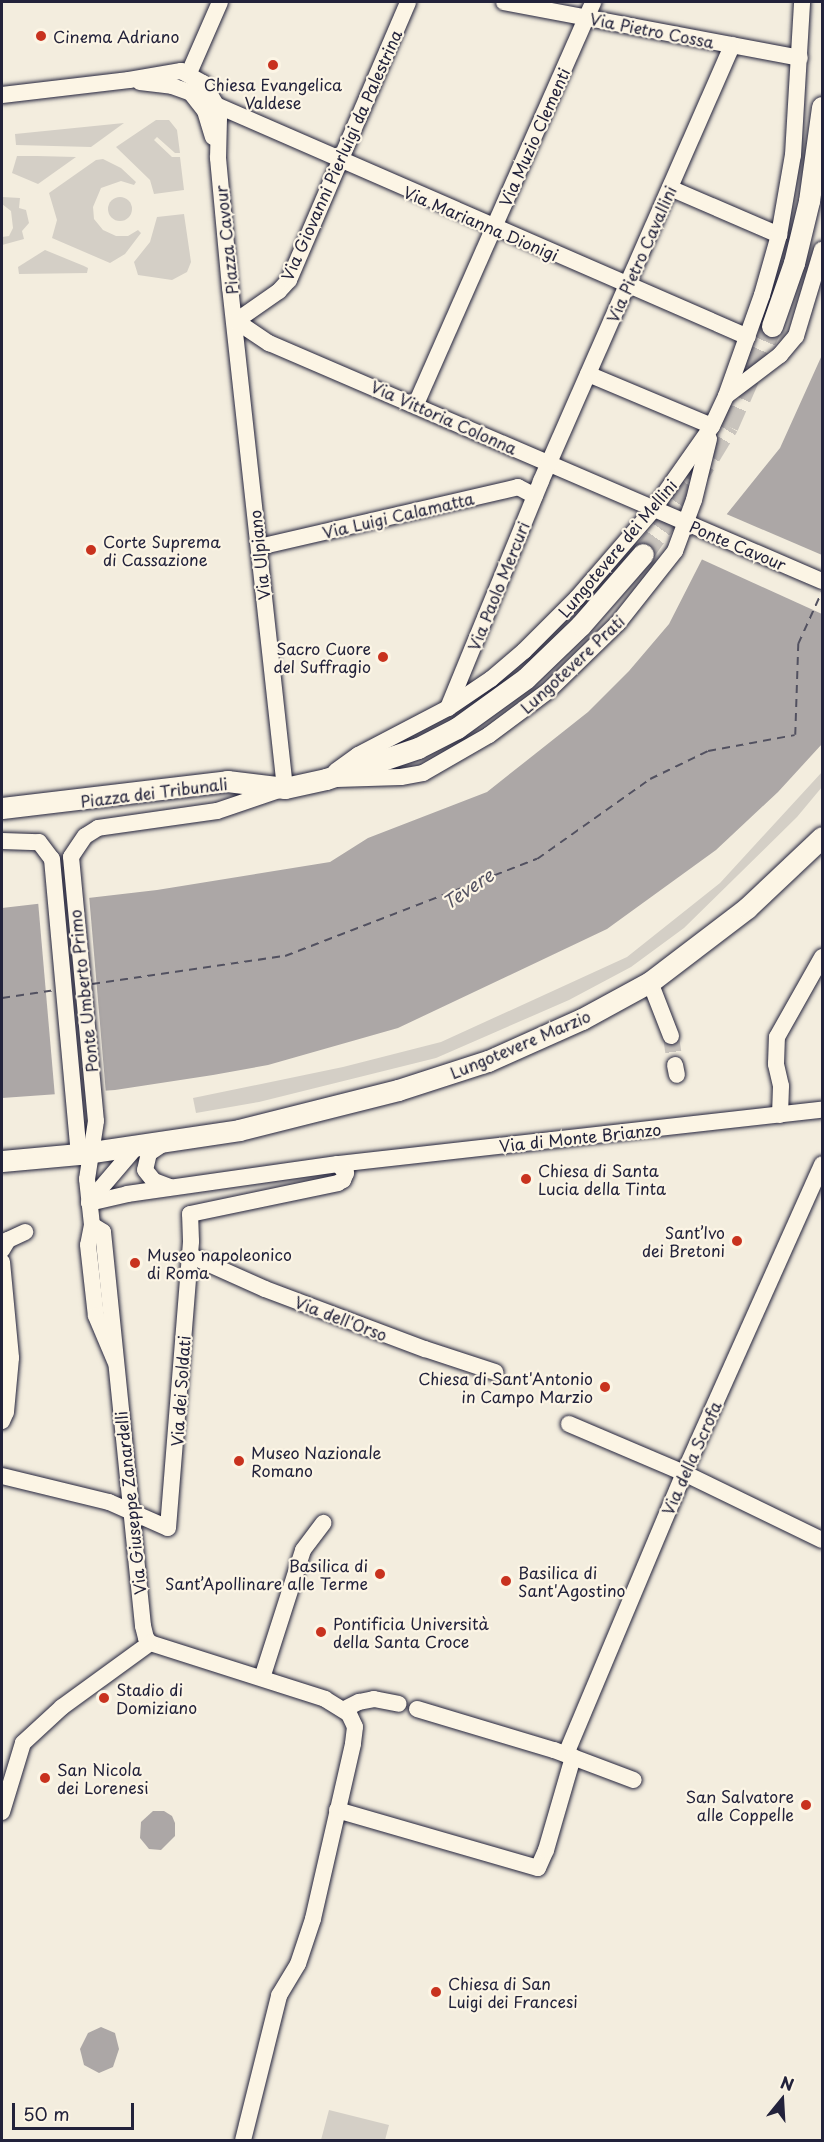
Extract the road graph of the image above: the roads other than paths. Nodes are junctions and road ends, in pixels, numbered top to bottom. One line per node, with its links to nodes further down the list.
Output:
1 (207, 2): 7 (street)
2 (220, 2): 7 (street)
3 (408, 2): 16 (street, Via Giovanni Pierluigi da Palestrina)
4 (504, 2): 6 (street, Via Pietro Cossa)
5 (802, 2): 9 (street, Lungotevere dei Mellini)
6 (590, 9): 8 (street, Via Pietro Cossa); 18 (street, Via Muzio Clementi)
7 (209, 24): 10 (street)
8 (732, 45): 9 (street, Via Pietro Cossa); 17 (street, Via Pietro Cavallini)
9 (800, 58): 19 (street, Lungotevere dei Mellini)
10 (189, 74): 11 (street, Piazza Cavour); 13 (street)
11 (129, 80): 12 (street, Piazza Cavour); 15 (street, Piazza Cavour)
12 (2, 94)
13 (216, 105): 15 (street, Piazza Cavour); 16 (street, Via Marianna Dionigi)
14 (822, 107): 23 (main road)
15 (218, 158): 22 (street, Piazza Cavour)
16 (341, 161): 18 (street, Via Marianna Dionigi); 22 (street, Via Giovanni Pierluigi da Palestrina)
17 (670, 188): 19 (street); 21 (street, Via Pietro Cavallini)
18 (494, 228): 21 (street, Via Marianna Dionigi); 27 (street, Via Muzio Clementi)
19 (778, 235): 24 (street, Lungotevere dei Mellini)
20 (822, 250): 26 (street)
21 (627, 286): 24 (street, Via Marianna Dionigi); 25 (street, Via Pietro Cavallini)
22 (236, 321): 27 (street, Via Vittoria Colonna); 33 (street, Via Ulpiano)
23 (772, 326)
24 (748, 338): 26 (street, Lungotevere dei Mellini)
25 (588, 374): 28 (street); 29 (street, Via Pietro Cavallini)
26 (726, 396): 28 (street, Lungotevere dei Mellini)
27 (417, 404): 29 (street, Via Vittoria Colonna)
28 (712, 426): 31 (street, Lungotevere dei Mellini); 32 (street, Lungotevere Prati)
29 (549, 464): 30 (street, Via Paolo Mercuri); 31 (street, Via Vittoria Colonna)
30 (535, 496): 33 (street, Via Luigi Calamatta); 36 (street, Via Paolo Mercuri)
31 (653, 510): 32 (street, Ponte Cavour); 36 (street, Lungotevere dei Mellini)
32 (686, 523): 35 (street, Ponte Cavour); 37 (street, Lungotevere Prati)
33 (259, 547): 38 (street, Via Ulpiano)
34 (643, 554): 37 (main road, Lungotevere Prati)
35 (822, 581)
36 (448, 708): 37 (street, Lungotevere Prati)
37 (326, 780): 38 (main road, Lungotevere Prati)
38 (285, 788): 39 (main road, Piazza dei Tribunali); 42 (street, Piazza dei Tribunali)
39 (2, 808)
40 (822, 837): 44 (main road, Lungotevere Marzio)
41 (2, 841): 50 (street, Ponte Umberto Primo)
42 (71, 865): 50 (street, Ponte Umberto Primo)
43 (822, 957): 47 (street)
44 (650, 982): 45 (street); 48 (main road, Lungotevere Marzio)
45 (671, 1035)
46 (822, 1110): 47 (street, Via di Monte Brianzo)
47 (780, 1115): 52 (street, Via di Monte Brianzo)
48 (164, 1143): 49 (main road, Lungotevere Marzio); 54 (street)
49 (136, 1147): 50 (main road, Lungotevere Marzio); 55 (street)
50 (85, 1154): 51 (main road, Lungotevere Marzio); 55 (street, Via Giuseppe Zanardelli)
51 (6, 1161)
52 (338, 1164): 54 (street, Via di Monte Brianzo); 58 (street)
53 (822, 1164): 64 (street, Via della Scrofa)
54 (171, 1188): 55 (street, Via di Monte Brianzo)
55 (89, 1203): 66 (street, Via Giuseppe Zanardelli)
56 (21, 1233): 57 (street)
57 (2, 1250)
58 (189, 1255): 61 (street, Via dell'Orso); 66 (street, Via dei Soldati)
59 (2, 1262): 60 (street)
60 (5, 1323): 62 (street)
61 (495, 1372)
62 (2, 1421)
63 (569, 1424): 64 (street)
64 (684, 1473): 68 (street); 74 (street, Via della Scrofa)
65 (2, 1476): 66 (street)
66 (130, 1511): 69 (street, Via Giuseppe Zanardelli)
67 (323, 1523): 70 (street)
68 (822, 1540)
69 (150, 1643): 70 (street); 77 (street)
70 (262, 1678): 72 (street)
71 (399, 1704): 72 (street)
72 (345, 1709): 76 (street)
73 (417, 1709): 74 (street)
74 (569, 1756): 75 (street); 76 (street, Via della Scrofa)
75 (634, 1780)
76 (337, 1810): 78 (street)
77 (2, 1812)
78 (243, 2140)

